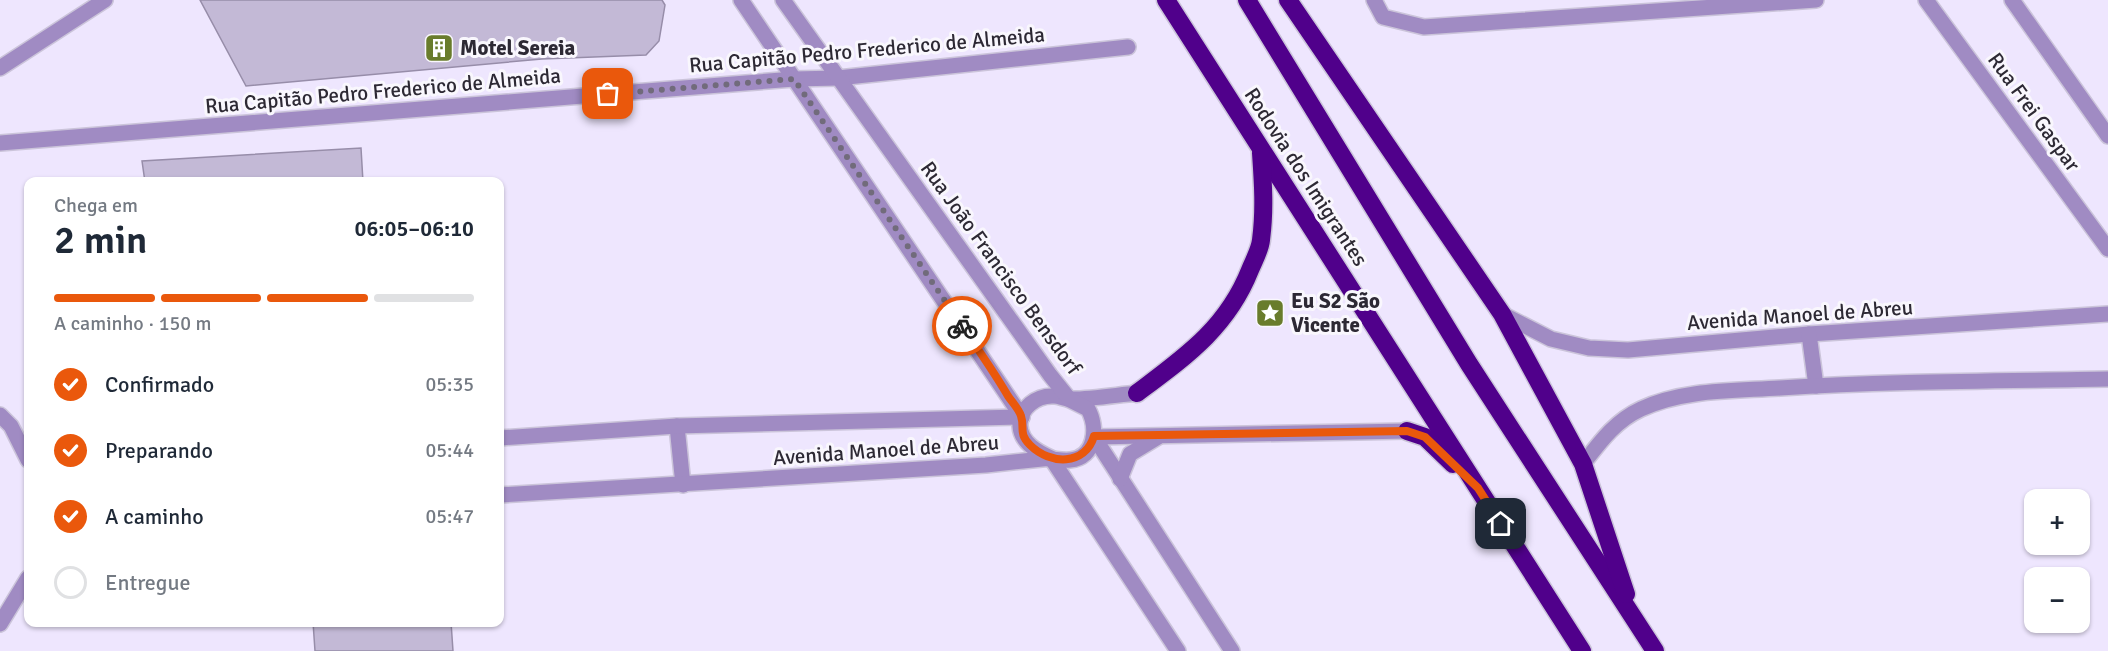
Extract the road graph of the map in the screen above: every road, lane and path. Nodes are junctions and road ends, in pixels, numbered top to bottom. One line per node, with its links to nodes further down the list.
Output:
1 (105, 0): 12 (street)
2 (741, 0): 14 (street)
3 (783, 0): 13 (street, Rua João Francisco Bensdorf)
4 (1166, 0): 17 (highway, Rodovia dos Imigrantes)
5 (1247, 0): 41 (highway, Rodovia dos Imigrantes)
6 (1288, 0): 19 (highway)
7 (1374, 0): 8 (street)
8 (1816, 0)
9 (1926, 0): 18 (street, Rua Frei Gaspar)
10 (2012, 0): 15 (street)
11 (1128, 47): 13 (street, Rua Capitão Pedro Frederico de Almeida)
12 (0, 68)
13 (838, 78): 14 (street, Rua Capitão Pedro Frederico de Almeida); 25 (street, Rua João Francisco Bensdorf)
14 (794, 79): 16 (street, Rua Capitão Pedro Frederico de Almeida); 27 (street)
15 (2108, 136)
16 (0, 143)
17 (1261, 148): 24 (highway); 38 (highway, Rodovia dos Imigrantes)
18 (2108, 249)
19 (1502, 314): 21 (street, Avenida Manoel de Abreu); 35 (highway)
20 (2108, 314): 21 (street, Avenida Manoel de Abreu)
21 (1809, 334): 23 (street)
22 (2108, 379): 23 (street)
23 (1816, 386): 35 (street)
24 (1137, 393): 25 (street, Avenida Manoel de Abreu)
25 (1070, 400): 27 (street, Avenida Manoel de Abreu); 31 (street, Rua João Francisco Bensdorf)
26 (0, 415): 33 (street)
27 (1022, 417): 28 (street, Avenida Manoel de Abreu); 34 (street)
28 (677, 426): 32 (street, Avenida Manoel de Abreu); 37 (street)
29 (1407, 431): 30 (street); 38 (highway)
30 (1160, 435): 31 (street); 36 (street)
31 (1094, 436): 34 (street, Avenida Manoel de Abreu); 36 (street, Rua João Francisco Bensdorf)
32 (504, 438)
33 (24, 452)
34 (1051, 458): 37 (street, Avenida Manoel de Abreu); 43 (street)
35 (1583, 464): 41 (highway)
36 (1120, 478): 44 (street, Rua João Francisco Bensdorf)
37 (683, 485): 39 (street, Avenida Manoel de Abreu)
38 (1478, 488): 45 (highway, Rodovia dos Imigrantes)
39 (504, 495)
40 (24, 585): 42 (street)
41 (1632, 616): 46 (highway, Rodovia dos Imigrantes)
42 (0, 624)
43 (1178, 651)
44 (1232, 651)
45 (1582, 651)
46 (1655, 651)

